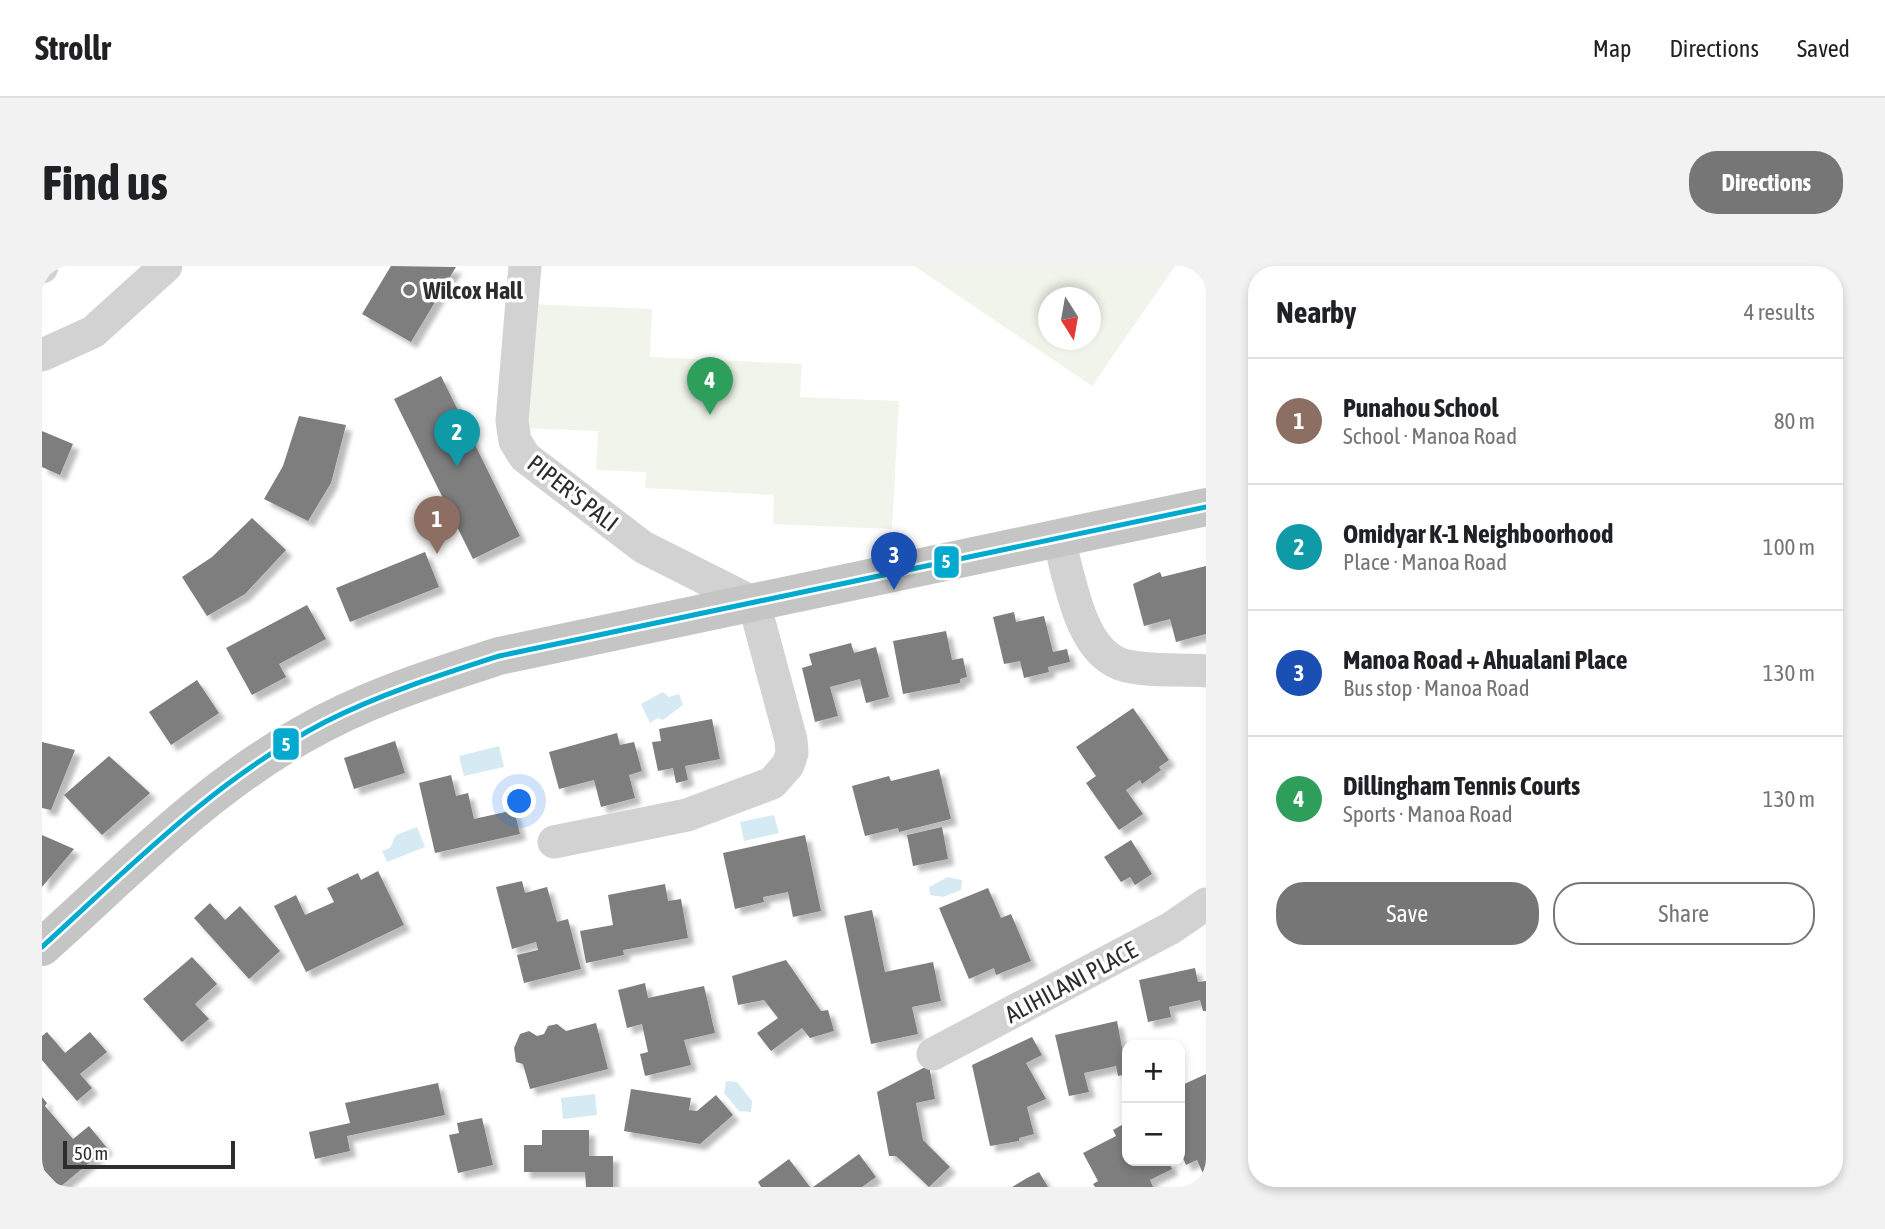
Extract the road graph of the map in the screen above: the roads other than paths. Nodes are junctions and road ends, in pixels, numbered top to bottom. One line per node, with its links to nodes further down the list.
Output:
1 (166, 266): 3 (street)
2 (525, 266): 6 (street, PIPER'S PALI)
3 (42, 355)
4 (1206, 507): 5 (main road)
5 (1058, 537): 6 (main road); 7 (street)
6 (754, 603): 8 (street); 10 (main road)
7 (1206, 671)
8 (554, 842)
9 (1206, 904): 11 (street, ALIHILANI PLACE)
10 (42, 947)
11 (933, 1054)

